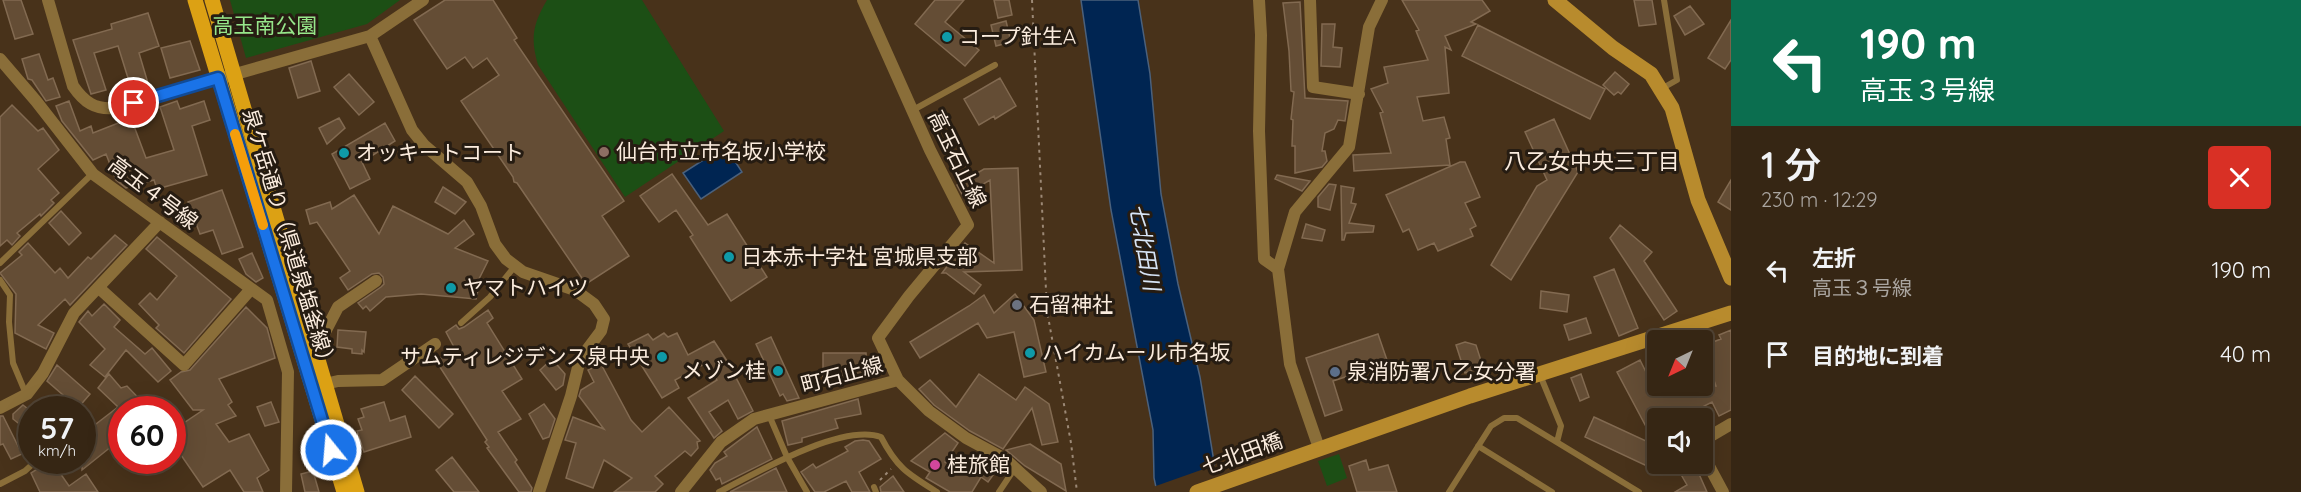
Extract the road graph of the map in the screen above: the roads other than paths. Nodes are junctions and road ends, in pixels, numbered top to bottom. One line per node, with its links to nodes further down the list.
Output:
1 (48, 0): 15 (street)
2 (195, 0): 15 (main road, 泉ケ岳通り（県道泉塩釜線）)
3 (212, 0): 14 (main road)
4 (423, 0): 11 (street)
5 (863, 0): 18 (street, 高玉石止線)
6 (1259, 0): 23 (street)
7 (1310, 0): 17 (street)
8 (1382, 0): 17 (street)
9 (1555, 0): 16 (street)
10 (1664, 0): 16 (lane)
11 (370, 36): 14 (street); 22 (street)
12 (0, 59): 19 (street, 高玉４号線)
13 (995, 65): 18 (lane)
14 (240, 72): 15 (street); 31 (main road)
15 (218, 78): 31 (main road, 泉ケ岳通り（県道泉塩釜線）)
16 (1661, 89): 24 (street)
17 (1359, 94): 23 (street)
18 (912, 110): 35 (street, 高玉石止線)
19 (93, 174): 20 (street, 高玉４号線); 21 (lane)
20 (160, 222): 27 (street); 28 (street, 高玉４号線)
21 (0, 263)
22 (515, 266): 30 (lane); 54 (street)
23 (1278, 269): 44 (street)
24 (1731, 278)
25 (0, 280): 37 (lane)
26 (376, 281): 31 (street)
27 (99, 288): 28 (street); 37 (street)
28 (251, 289): 33 (street, 高玉４号線)
29 (1731, 313): 34 (street, 七北田橋)
30 (461, 323)
31 (305, 342): 33 (street); 36 (main road); 52 (main road, 泉ケ岳通り（県道泉塩釜線）)
32 (435, 344): 36 (street)
33 (282, 350): 51 (street, 高玉４号線)
34 (1539, 374): 42 (lane); 44 (street, 七北田橋)
35 (898, 380): 39 (street, 町石止線); 46 (street, 町石止線)
36 (325, 384): 53 (main road)
37 (27, 394): 38 (street)
38 (0, 408)
39 (769, 415): 45 (lane); 55 (street, 町石止線)
40 (1731, 424): 41 (street)
41 (1713, 435)
42 (1557, 442): 43 (lane); 50 (lane)
43 (1478, 446): 62 (lane); 63 (lane)
44 (1319, 448): 61 (street, 七北田橋)
45 (787, 457): 56 (lane); 57 (lane); 58 (lane)
46 (1015, 467): 59 (lane); 60 (street, 町石止線)
47 (1713, 473): 64 (street)
48 (19, 474): 49 (lane)
49 (0, 484)
50 (1635, 491)
51 (286, 492)
52 (344, 492)
53 (357, 492)
54 (539, 492)
55 (681, 492)
56 (719, 492)
57 (807, 492)
58 (937, 492)
59 (999, 492)
60 (1041, 492)
61 (1197, 492)
62 (1449, 492)
63 (1552, 492)
64 (1723, 492)

